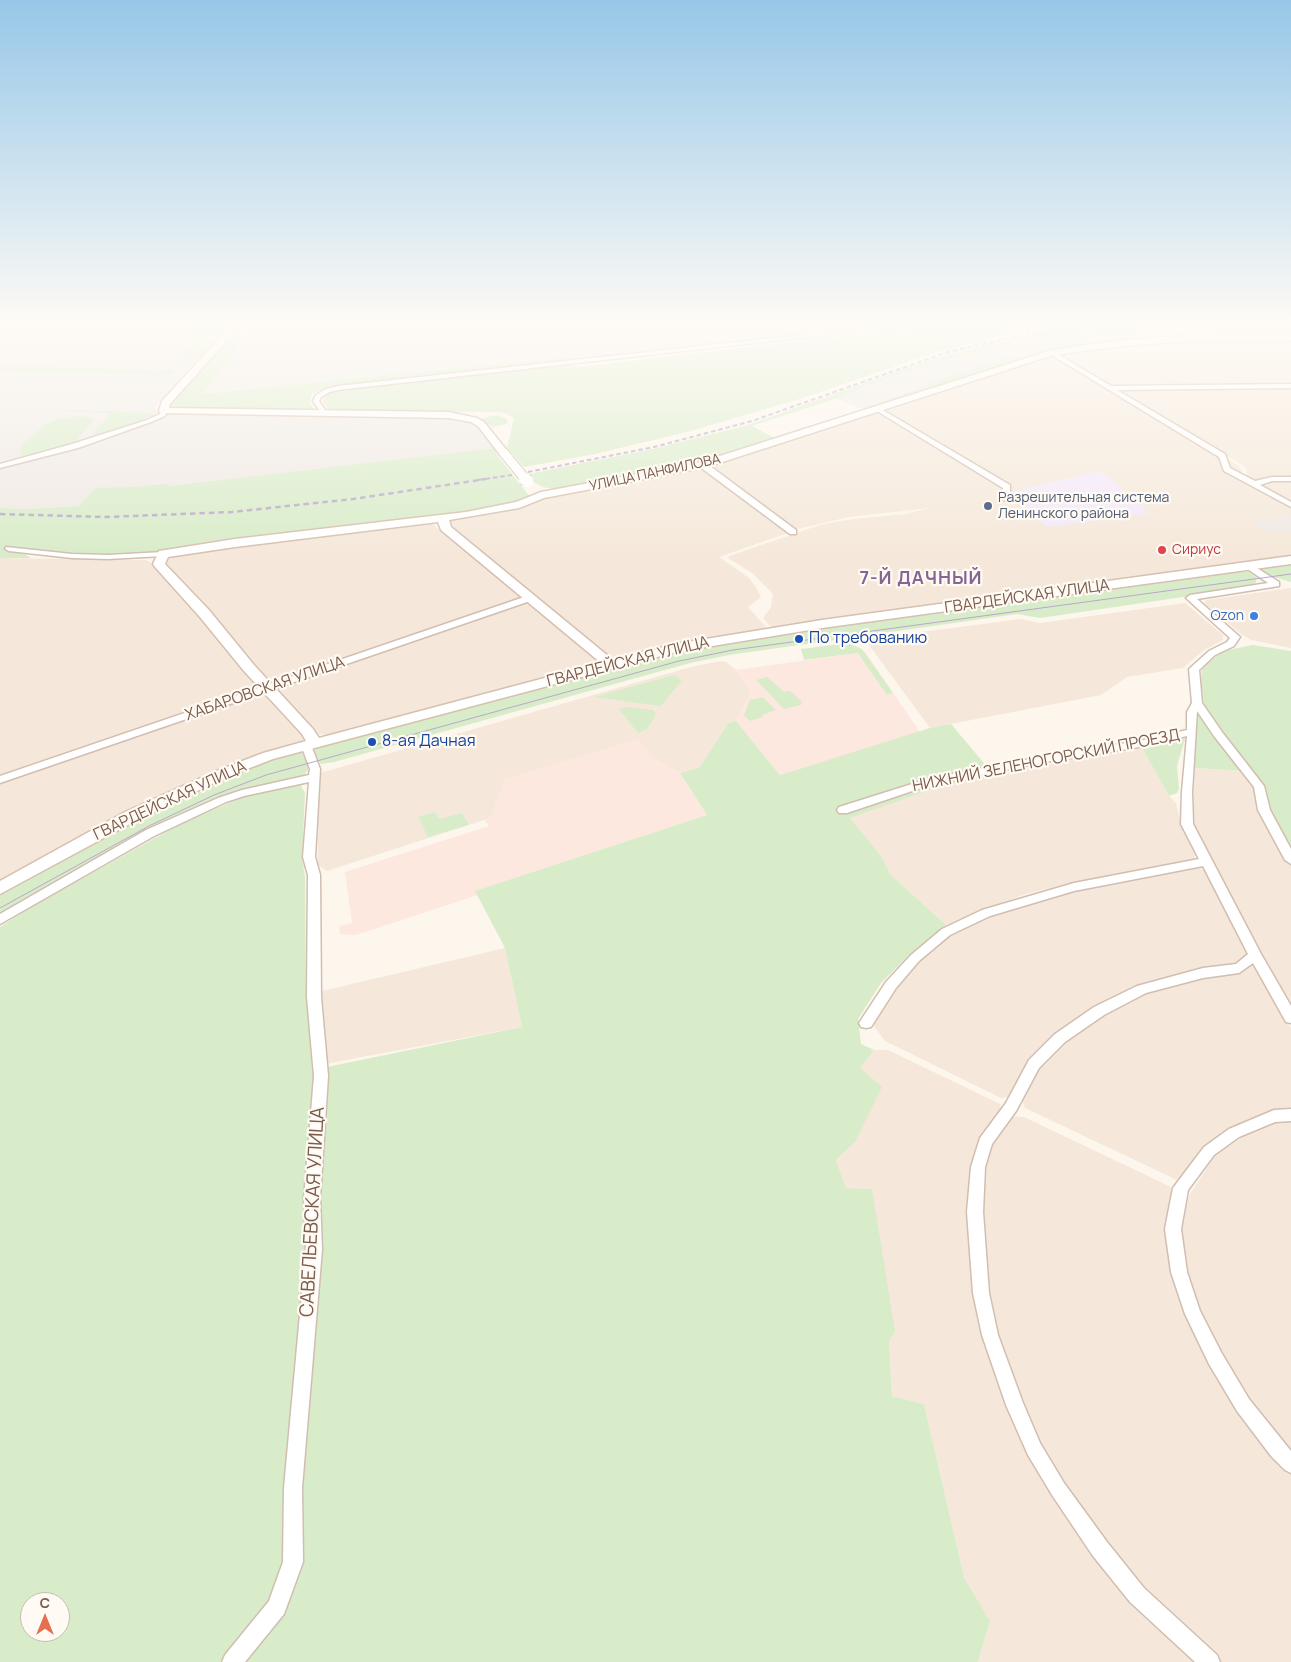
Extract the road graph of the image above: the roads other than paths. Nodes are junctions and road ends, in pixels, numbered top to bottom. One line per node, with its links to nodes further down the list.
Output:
1 (168, 405): 5 (main road)
2 (318, 405): 7 (street)
3 (896, 405): 6 (main road, УЛИЦА ПАНФИЛОВА)
4 (1139, 405): 11 (street)
5 (164, 409): 7 (main road); 9 (street)
6 (879, 410): 8 (main road, УЛИЦА ПАНФИЛОВА); 13 (street)
7 (324, 413): 12 (main road, bridge)
8 (703, 465): 12 (main road, УЛИЦА ПАНФИЛОВА); 16 (street)
9 (0, 466)
10 (1291, 479): 11 (street)
11 (1254, 484): 14 (street)
12 (541, 495): 15 (main road, УЛИЦА ПАНФИЛОВА)
13 (1006, 499)
14 (1291, 505)
15 (443, 518): 18 (main road, УЛИЦА ПАНФИЛОВА); 21 (main road)
16 (793, 532)
17 (9, 549): 18 (street)
18 (163, 554): 23 (main road)
19 (1291, 560): 20 (main road, ГВАРДЕЙСКАЯ УЛИЦА)
20 (1249, 566): 22 (main road, ГВАРДЕЙСКАЯ УЛИЦА); 24 (street)
21 (530, 598): 22 (main road); 23 (street, ХАБАРОВСКАЯ УЛИЦА)
22 (611, 665): 26 (main road, ГВАРДЕЙСКАЯ УЛИЦА)
23 (267, 688): 26 (main road); 28 (street, ХАБАРОВСКАЯ УЛИЦА)
24 (1197, 703): 25 (street); 30 (street)
25 (1192, 732): 29 (street, НИЖНИЙ ЗЕЛЕНОГОРСКИЙ ПРОЕЗД); 31 (street)
26 (310, 744): 27 (street, САВЕЛЬЕВСКАЯ УЛИЦА); 32 (main road, ГВАРДЕЙСКАЯ УЛИЦА)
27 (313, 778): 33 (street); 39 (street, САВЕЛЬЕВСКАЯ УЛИЦА)
28 (0, 780)
29 (843, 810)
30 (1291, 860)
31 (1205, 862): 34 (street); 36 (street)
32 (0, 888)
33 (0, 920)
34 (1255, 955): 35 (street); 40 (street)
35 (1291, 1018)
36 (866, 1023)
37 (1291, 1115): 38 (street)
38 (1291, 1464)
39 (232, 1662)
40 (1210, 1662)

